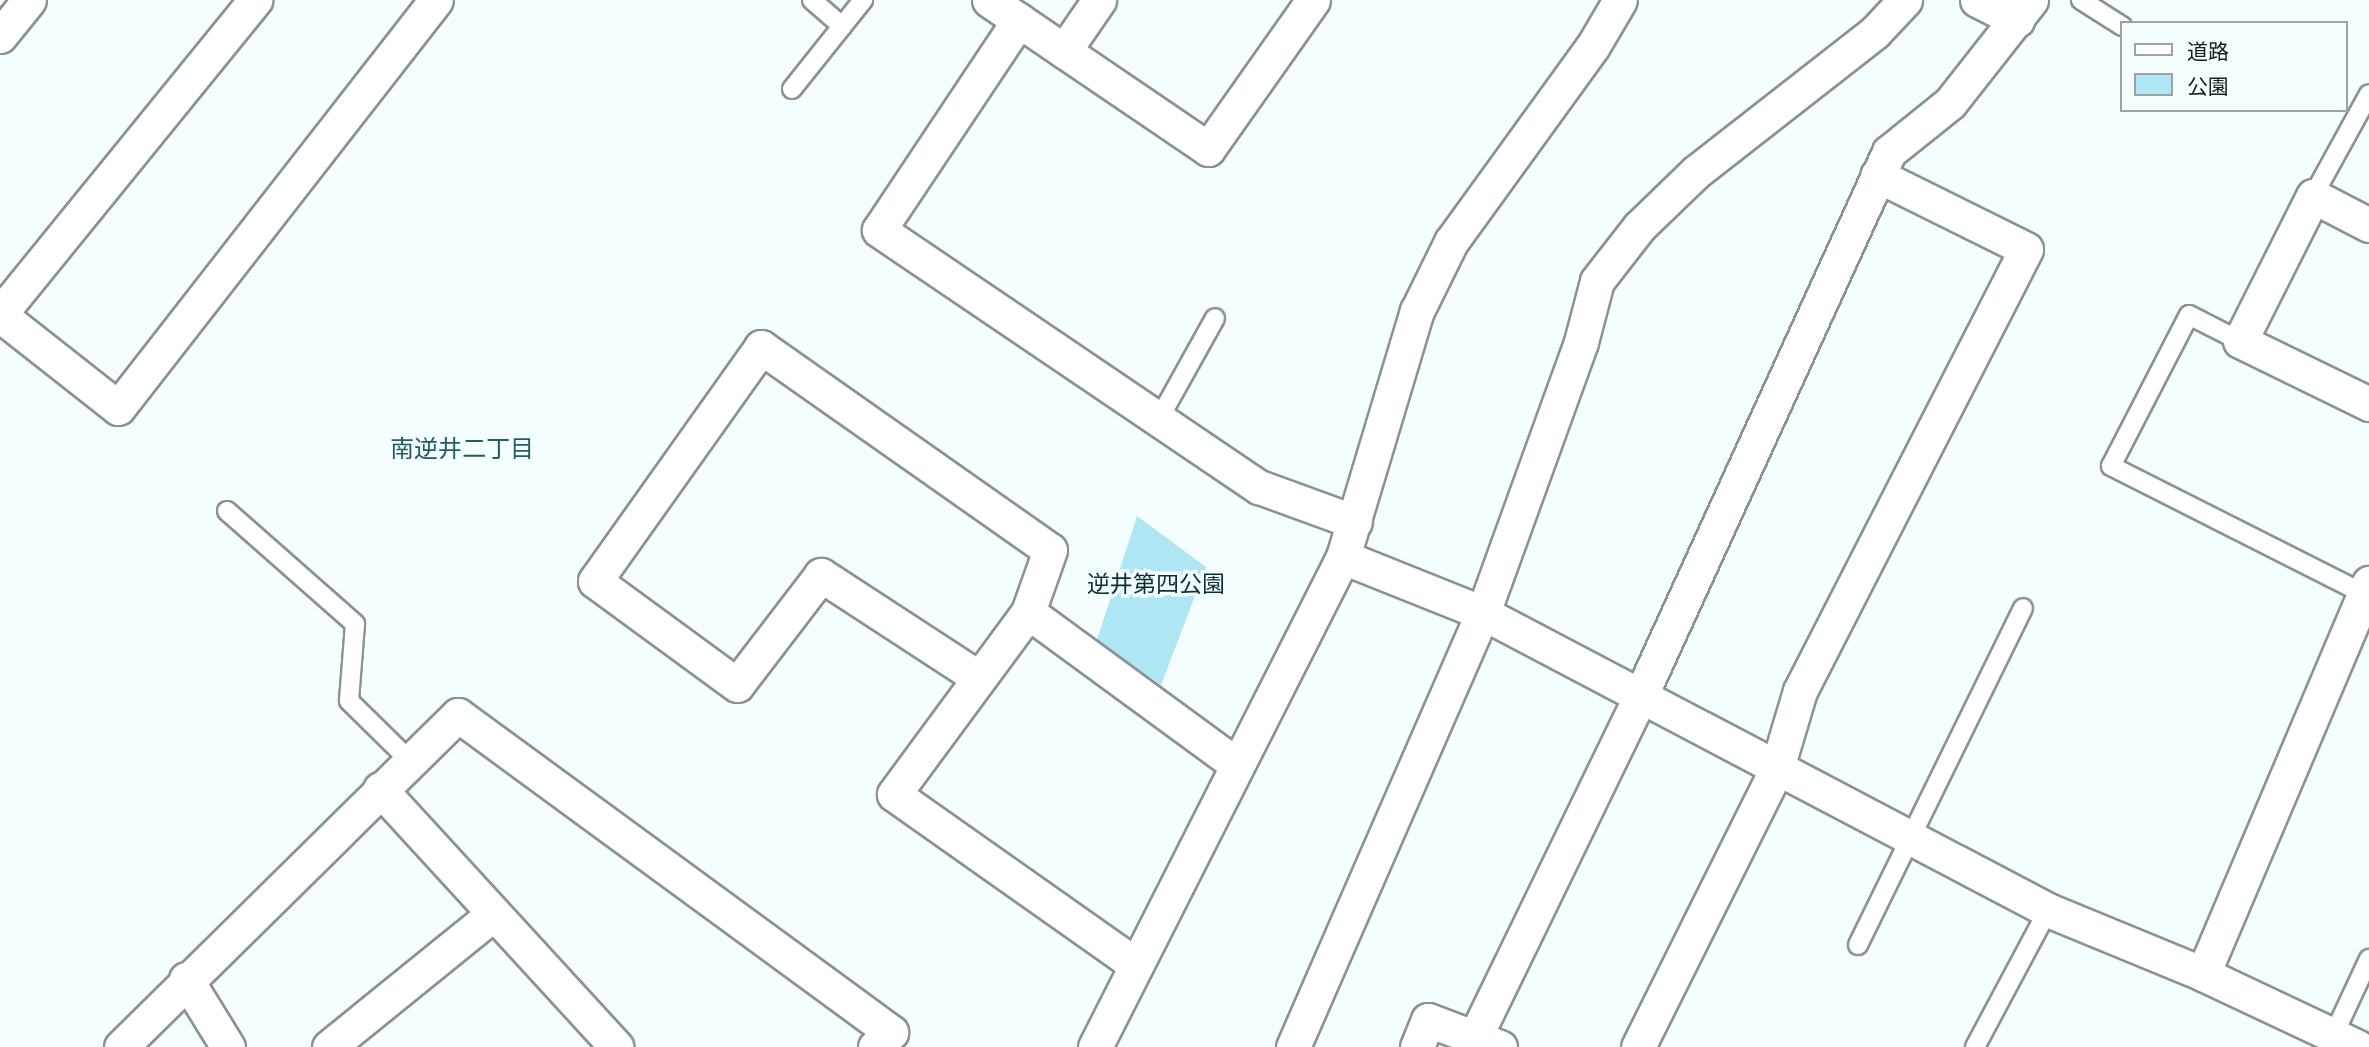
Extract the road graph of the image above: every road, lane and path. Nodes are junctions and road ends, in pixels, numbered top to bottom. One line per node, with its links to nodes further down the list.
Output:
1 (29, 0): 17 (street)
2 (256, 0): 24 (street)
3 (436, 0): 24 (street)
4 (812, 0): 16 (lane)
5 (863, 0): 16 (lane)
6 (989, 0): 14 (street)
7 (1099, 0): 18 (street)
8 (1313, 0): 18 (street)
9 (1620, 0): 30 (street)
10 (1905, 0): 35 (street)
11 (1977, 0): 13 (street)
12 (2081, 0): 15 (lane)
13 (2024, 10): 21 (street)
14 (1019, 20): 18 (street); 28 (street)
15 (2120, 25)
16 (842, 26): 19 (lane)
17 (0, 36)
18 (1063, 51)
19 (792, 89)
20 (2369, 93): 22 (lane)
21 (1877, 175): 37 (street); 40 (street)
22 (2313, 196): 23 (street); 26 (street)
23 (2369, 225)
24 (0, 315)
25 (1215, 318): 28 (lane)
26 (2240, 341): 27 (street); 32 (lane)
27 (2369, 404)
28 (1160, 417): 30 (street)
29 (227, 512): 38 (lane)
30 (1355, 522): 31 (street)
31 (1343, 557): 35 (street); 39 (street)
32 (2366, 588): 48 (street)
33 (2023, 608): 42 (lane)
34 (1028, 612): 36 (street); 36 (street); 39 (street)
35 (1483, 613): 37 (street); 58 (street)
36 (979, 678): 47 (street)
37 (1640, 697): 40 (street); 51 (street)
38 (409, 760): 41 (street); 56 (street)
39 (1237, 765): 47 (street)
40 (1777, 768): 42 (street); 60 (street)
41 (380, 789): 44 (street); 49 (street)
42 (1908, 839): 43 (street); 45 (lane)
43 (2048, 910): 48 (street); 61 (lane)
44 (493, 914): 54 (street); 55 (street)
45 (1858, 945)
46 (2369, 959): 50 (lane)
47 (1136, 965): 57 (street)
48 (2203, 974): 50 (street)
49 (186, 979): 52 (street); 53 (street)
50 (2346, 1041)
51 (1487, 1042): 59 (street)
52 (121, 1047)
53 (228, 1047)
54 (329, 1047)
55 (615, 1047)
56 (875, 1047)
57 (1095, 1047)
58 (1293, 1047)
59 (1417, 1047)
60 (1638, 1047)
61 (1975, 1047)

